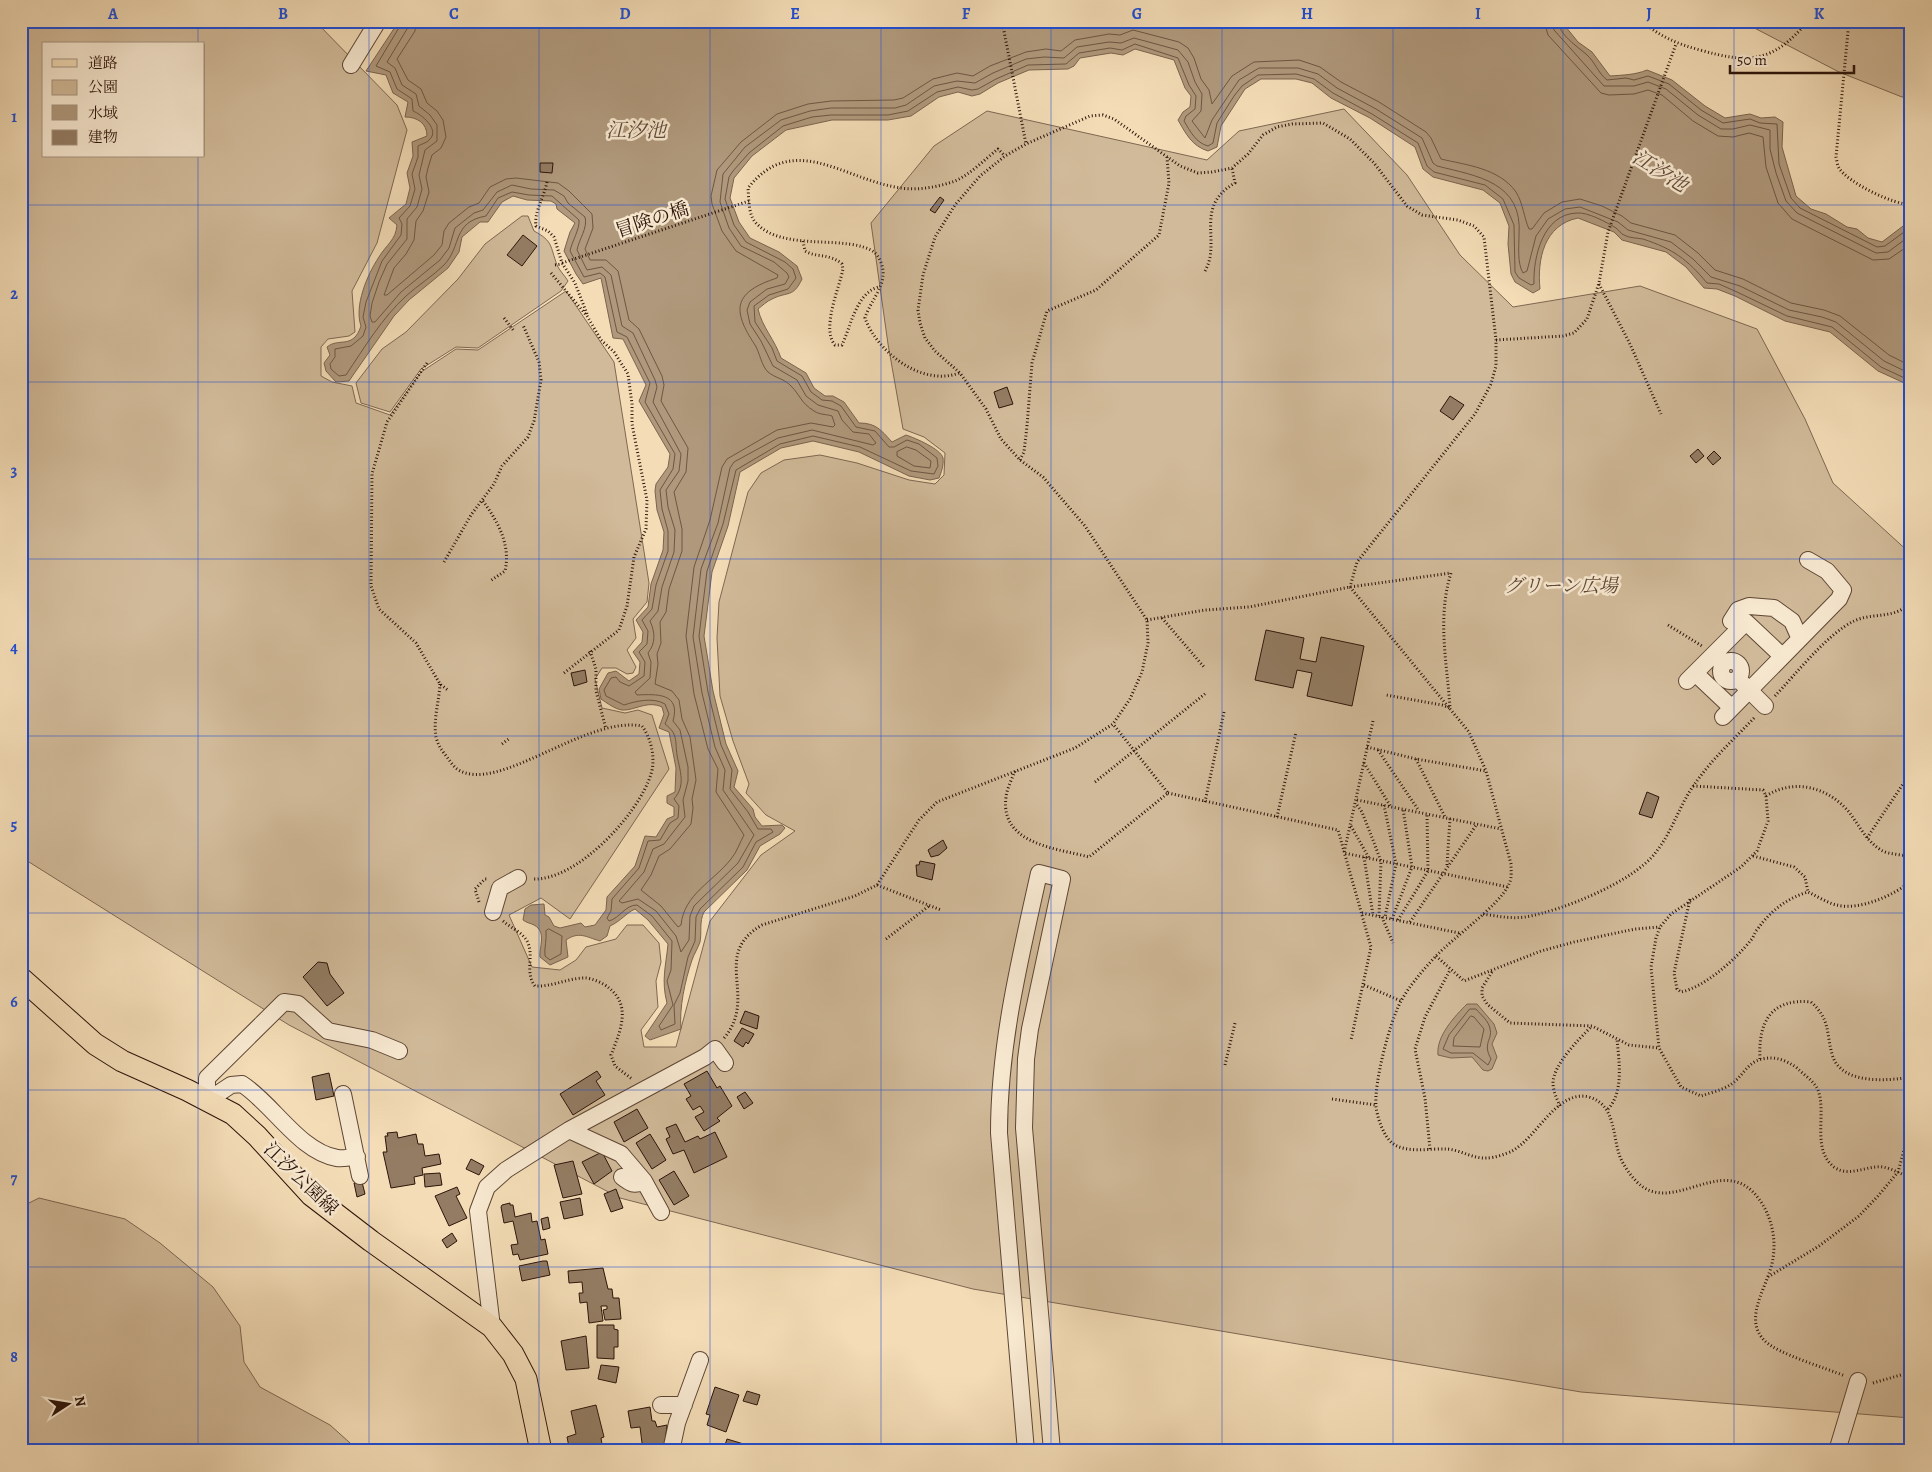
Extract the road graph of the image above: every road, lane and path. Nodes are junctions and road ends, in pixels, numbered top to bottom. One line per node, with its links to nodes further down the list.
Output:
1 (378, 21): 7 (street)
2 (1002, 21): 8 (path)
3 (1642, 21): 6 (path)
4 (1808, 21): 6 (path)
5 (1849, 21): 14 (path)
6 (1676, 44): 20 (path)
7 (351, 65)
8 (1026, 144): 9 (path); 10 (path)
9 (1005, 156): 13 (path); 28 (path)
10 (1167, 157): 11 (path); 30 (path)
11 (1232, 168): 18 (path); 26 (path)
12 (547, 182): 16 (path)
13 (749, 201): 15 (path); 16 (path, 冒険の橋)
14 (1911, 204)
15 (803, 241): 21 (path); 21 (path)
16 (562, 263): 17 (path, 冒険の橋); 22 (path)
17 (555, 265)
18 (1205, 271)
19 (551, 273): 22 (path)
20 (1599, 283): 26 (path); 29 (path)
21 (879, 287): 28 (path)
22 (587, 316): 42 (path)
23 (504, 318): 25 (path)
24 (523, 325): 31 (path)
25 (514, 331)
26 (1496, 340): 35 (path)
27 (427, 363): 47 (path)
28 (960, 373): 30 (path)
29 (1661, 414)
30 (1020, 460): 38 (path)
31 (483, 501): 33 (path); 34 (path)
32 (1808, 560): 41 (street)
33 (444, 562)
34 (490, 581)
35 (1350, 587): 37 (path); 52 (path); 52 (path)
36 (1911, 602): 51 (path)
37 (1162, 618): 38 (path); 44 (path)
38 (1147, 620): 55 (path)
39 (1730, 621): 41 (street)
40 (1668, 625): 45 (path)
41 (1800, 639): 43 (street)
42 (590, 651): 46 (path); 56 (path)
43 (1782, 656): 45 (street); 45 (street)
44 (1204, 666)
45 (1723, 672): 45 (street); 45 (street); 51 (street)
46 (564, 673)
47 (440, 684): 48 (path); 56 (path)
48 (449, 691)
49 (1206, 693): 61 (path)
50 (1386, 695): 52 (path)
51 (1765, 706): 69 (path)
52 (1450, 708): 66 (path)
53 (1224, 712): 72 (path)
54 (1373, 721): 60 (path)
55 (1113, 724): 61 (path); 65 (path)
56 (606, 729): 97 (path)
57 (1296, 732): 79 (path)
58 (510, 738): 59 (path)
59 (502, 744)
60 (1367, 747): 62 (path); 64 (path)
61 (1135, 749): 68 (path); 70 (path)
62 (1378, 749): 63 (path); 77 (path)
63 (1416, 759): 66 (path); 80 (path)
64 (1364, 763): 73 (path); 75 (path)
65 (1015, 771): 70 (path); 99 (path)
66 (1486, 771): 84 (path)
67 (1911, 772): 85 (path)
68 (1095, 782)
69 (1693, 786): 71 (path); 107 (path)
70 (1168, 793): 72 (path)
71 (1766, 796): 85 (path); 87 (path)
72 (1205, 802): 79 (path)
73 (1356, 802): 74 (path); 83 (path); 91 (path)
74 (1384, 806): 75 (path); 92 (path)
75 (1391, 807): 76 (path)
76 (1403, 809): 77 (path); 93 (path)
77 (1419, 812): 78 (path)
78 (1427, 814): 80 (path); 95 (path)
79 (1277, 817): 86 (path)
80 (1444, 817): 81 (path)
81 (1450, 818): 82 (path); 94 (path)
82 (1477, 824): 84 (path); 94 (path)
83 (1350, 826): 86 (path); 90 (path)
84 (1502, 829): 100 (path)
85 (1867, 838): 89 (path)
86 (1344, 853): 88 (path); 106 (path)
87 (1753, 856): 101 (path); 102 (path)
88 (1364, 857): 90 (path); 108 (path)
89 (1911, 857)
90 (1369, 858): 91 (path)
91 (1381, 861): 92 (path); 109 (path)
92 (1396, 864): 93 (path); 109 (path)
93 (1412, 867): 95 (path); 110 (path)
94 (1447, 867): 96 (path)
95 (1428, 871): 96 (path); 111 (path)
96 (1443, 874): 100 (path); 112 (path)
97 (518, 878): 105 (street); 105 (path)
98 (1911, 881): 101 (path)
99 (877, 884): 103 (path); 128 (path)
100 (1508, 887): 107 (path)
101 (1808, 892): 102 (path)
102 (1690, 899): 113 (path)
103 (929, 906): 104 (path); 115 (path)
104 (941, 910)
105 (493, 912): 136 (path)
106 (1362, 913): 108 (path); 121 (path)
107 (1483, 914): 114 (path)
108 (1373, 915): 109 (path)
109 (1382, 917): 110 (path); 116 (path)
110 (1392, 919): 111 (path)
111 (1398, 920): 112 (path)
112 (1410, 922): 114 (path)
113 (1660, 926): 119 (path); 129 (path)
114 (1459, 933): 117 (path)
115 (886, 938)
116 (1393, 943)
117 (1436, 956): 118 (path); 122 (path)
118 (1450, 970): 119 (path); 145 (path)
119 (1492, 971): 124 (path)
120 (21, 978): 139 (main road, 江汐公園線)
121 (1364, 985): 122 (path); 126 (path)
122 (1401, 1001): 140 (path)
123 (1235, 1023): 134 (path)
124 (1592, 1026): 125 (path); 141 (path)
125 (1617, 1039): 129 (path); 142 (path)
126 (1351, 1040)
127 (1911, 1040): 131 (path)
128 (715, 1048): 133 (street); 136 (street)
129 (1659, 1048): 132 (path)
130 (398, 1050): 139 (street)
131 (1911, 1057)
132 (1760, 1059): 135 (path); 147 (path)
133 (725, 1063)
134 (1225, 1065)
135 (1911, 1077)
136 (650, 1086): 144 (street)
137 (344, 1094): 146 (street)
138 (1332, 1099): 140 (path)
139 (207, 1100): 146 (street); 156 (main road, 江汐公園線)
140 (1376, 1105): 145 (path)
141 (1560, 1106): 142 (path); 145 (path)
142 (1608, 1110): 155 (path)
143 (1911, 1124): 147 (path)
144 (570, 1130): 151 (street); 156 (street)
145 (1430, 1150)
146 (356, 1157): 148 (street)
147 (1898, 1172): 150 (path); 155 (path)
148 (360, 1176)
149 (622, 1177): 151 (street)
150 (1911, 1179)
151 (644, 1181): 152 (street)
152 (661, 1212)
153 (1911, 1226): 154 (path)
154 (1907, 1237)
155 (1768, 1277): 159 (path)
156 (492, 1327): 162 (main road, 江汐公園線)
157 (700, 1360): 161 (street)
158 (1911, 1372): 159 (path)
159 (1858, 1381): 166 (street)
160 (661, 1405): 161 (street)
161 (684, 1405): 163 (street)
162 (541, 1451)
163 (671, 1451)
164 (1026, 1451): 165 (street)
165 (1052, 1451)
166 (1837, 1451)

